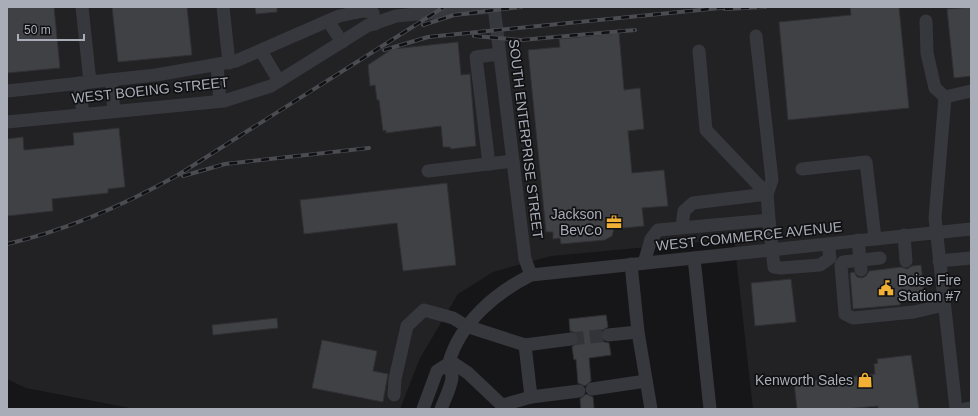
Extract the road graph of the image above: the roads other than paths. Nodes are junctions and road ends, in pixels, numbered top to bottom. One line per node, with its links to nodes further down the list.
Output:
1 (82, 7): 18 (street)
2 (223, 7): 15 (street)
3 (434, 7): 6 (street)
4 (492, 7): 6 (street, WEST BOEING STREET); 14 (street, SOUTH ENTERPRISE STREET)
5 (341, 11): 7 (street); 9 (street)
6 (423, 14): 9 (street, WEST BOEING STREET)
7 (328, 21): 11 (street); 12 (street)
8 (926, 21): 21 (street)
9 (375, 24): 11 (street, WEST BOEING STREET)
10 (756, 36): 30 (street)
11 (342, 42): 17 (street, WEST BOEING STREET)
12 (261, 51): 15 (street); 17 (street)
13 (699, 51): 30 (street)
14 (499, 54): 26 (street, SOUTH ENTERPRISE STREET); 27 (street)
15 (223, 64): 16 (street); 22 (street)
16 (111, 80): 18 (street); 23 (street)
17 (279, 81): 22 (street, WEST BOEING STREET)
18 (85, 82): 19 (street); 24 (street)
19 (7, 91)
20 (971, 91): 21 (street)
21 (945, 97): 34 (street)
22 (220, 101): 23 (street, WEST BOEING STREET)
23 (114, 111): 24 (street, WEST BOEING STREET)
24 (83, 114): 25 (street, WEST BOEING STREET)
25 (7, 122)
26 (513, 161): 27 (street); 47 (street, SOUTH ENTERPRISE STREET)
27 (489, 164): 29 (street)
28 (802, 169): 36 (street)
29 (428, 171)
30 (767, 194): 31 (street); 32 (street)
31 (769, 220): 32 (street); 39 (street)
32 (682, 227): 45 (street)
33 (971, 229): 34 (street, WEST COMMERCE AVENUE)
34 (936, 232): 35 (street, WEST COMMERCE AVENUE); 44 (street)
35 (904, 236): 36 (street, WEST COMMERCE AVENUE); 43 (street)
36 (875, 238): 37 (street, WEST COMMERCE AVENUE)
37 (858, 240): 38 (street, WEST COMMERCE AVENUE); 46 (street)
38 (828, 244): 39 (street, WEST COMMERCE AVENUE); 39 (street)
39 (773, 249): 40 (street, WEST COMMERCE AVENUE)
40 (694, 258): 45 (street, WEST COMMERCE AVENUE); 63 (street)
41 (880, 258): 46 (street)
42 (971, 258): 44 (street)
43 (906, 261)
44 (939, 261): 48 (street)
45 (637, 264): 47 (street, WEST COMMERCE AVENUE); 50 (street)
46 (861, 265): 48 (street)
47 (531, 275): 49 (street)
48 (944, 305): 64 (street)
49 (466, 326): 53 (street); 54 (street); 56 (street)
50 (638, 332): 51 (street); 55 (street)
51 (608, 335)
52 (571, 339): 53 (street)
53 (525, 345): 57 (street)
54 (449, 363): 58 (street); 60 (street); 61 (street)
55 (646, 381): 57 (street); 62 (street)
56 (394, 395)
57 (531, 397): 58 (street)
58 (504, 407)
59 (971, 408): 65 (street)
60 (423, 409)
61 (441, 409)
62 (651, 409)
63 (710, 409)
64 (956, 409)
65 (966, 409)

